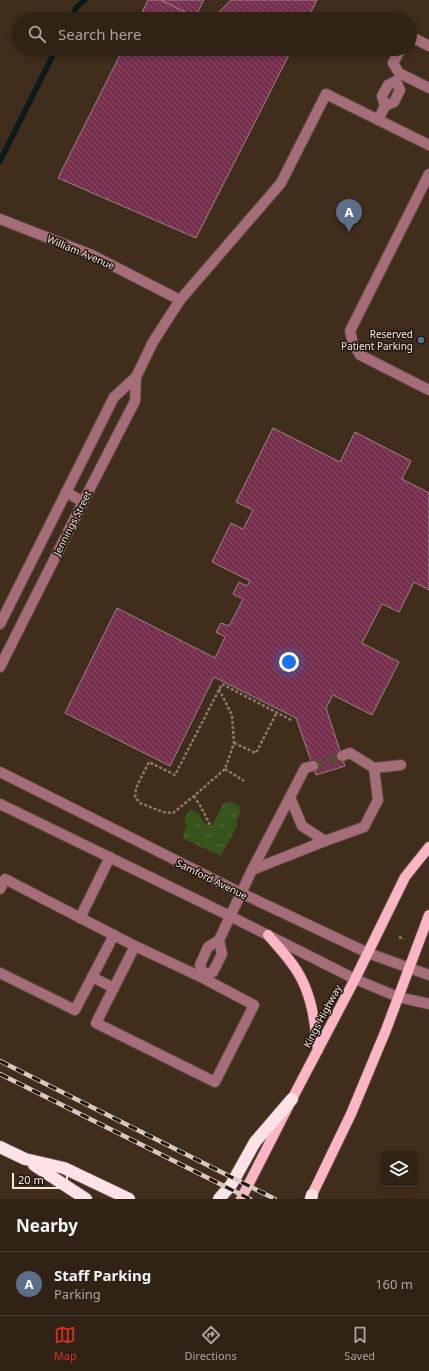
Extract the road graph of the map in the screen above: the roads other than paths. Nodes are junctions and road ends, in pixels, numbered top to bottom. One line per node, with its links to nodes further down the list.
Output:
1 (417, 40): 2 (street)
2 (429, 46)
3 (396, 56): 4 (street)
4 (398, 77): 5 (street); 6 (street)
5 (429, 88)
6 (378, 120): 7 (street); 10 (street, Jennings Street)
7 (429, 145)
8 (429, 174): 12 (street)
9 (0, 220): 10 (street, William Avenue)
10 (180, 300): 11 (street, Jennings Street)
11 (136, 377): 13 (street, Jennings Street); 14 (street, Jennings Street)
12 (429, 390)
13 (66, 492): 14 (street); 15 (street, Jennings Street)
14 (83, 502): 16 (street, Jennings Street)
15 (0, 624)
16 (0, 668)
17 (342, 756): 20 (street)
18 (400, 765): 20 (street)
19 (313, 766): 22 (street)
20 (374, 768): 24 (street)
21 (0, 772): 29 (street, Samford Avenue)
22 (290, 797): 24 (street); 27 (street)
23 (0, 804): 26 (street)
24 (325, 842): 27 (street)
25 (429, 847): 37 (main road, Kings Highway)
26 (110, 857): 31 (street); 32 (street)
27 (252, 870): 29 (street)
28 (0, 890): 32 (street)
29 (241, 893): 31 (street); 37 (street, Samford Avenue)
30 (429, 915): 38 (main road)
31 (230, 916): 34 (street); 35 (street)
32 (80, 918): 33 (street)
33 (114, 935): 36 (street); 42 (street)
34 (268, 935): 43 (street); 47 (main road)
35 (219, 940): 41 (street); 41 (street)
36 (135, 946): 41 (street); 44 (street)
37 (368, 953): 38 (street, Samford Avenue); 43 (main road, Kings Highway)
38 (408, 967): 40 (street, Samford Avenue); 45 (main road)
39 (0, 973): 42 (street)
40 (429, 975)
41 (202, 976): 44 (street)
42 (92, 977): 44 (street)
43 (355, 979): 45 (street); 47 (main road, Kings Highway)
44 (114, 988)
45 (398, 997): 46 (street); 51 (main road)
46 (429, 1004)
47 (318, 1050): 48 (main road, Kings Highway)
48 (292, 1099): 54 (highway); 55 (main road, Kings Highway)
49 (0, 1147): 50 (highway)
50 (25, 1159): 52 (highway); 53 (highway)
51 (311, 1198)
52 (86, 1199)
53 (129, 1199)
54 (219, 1199)
55 (241, 1199)

